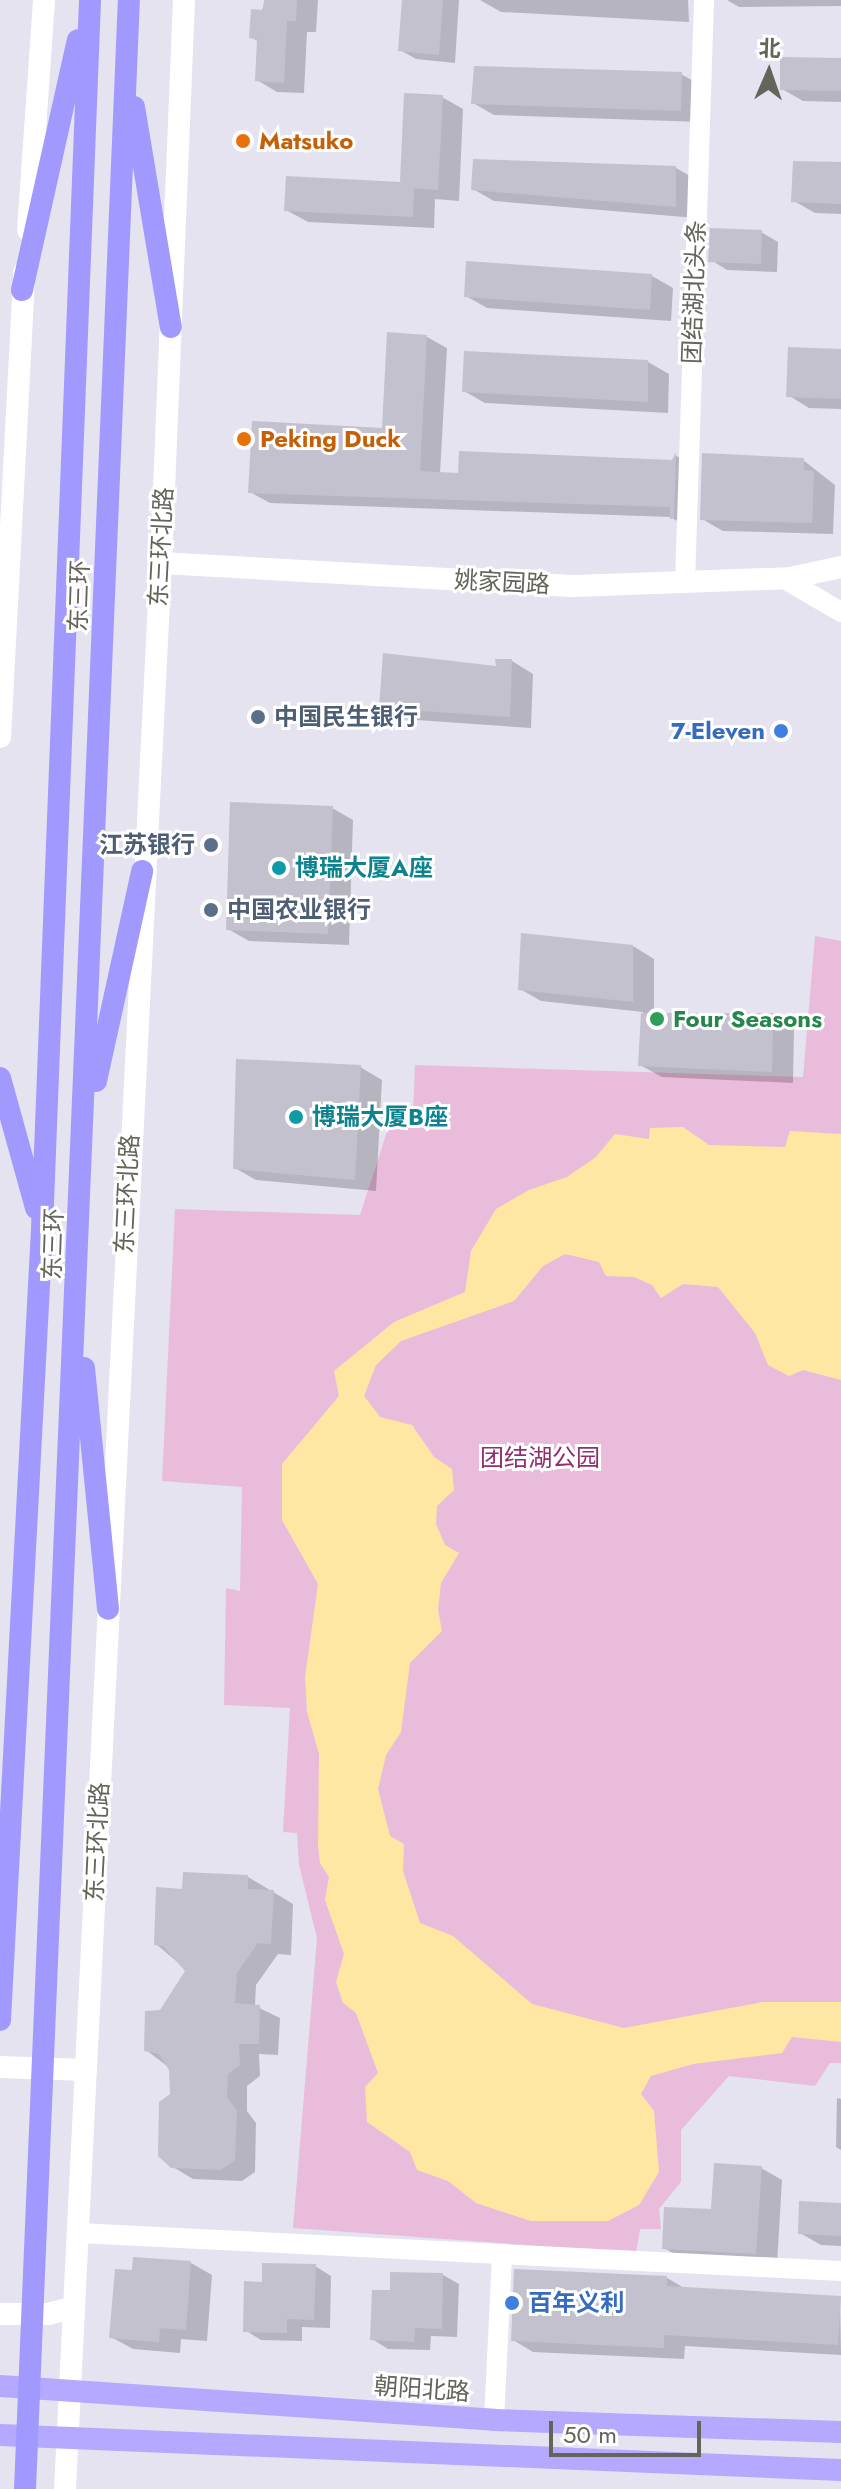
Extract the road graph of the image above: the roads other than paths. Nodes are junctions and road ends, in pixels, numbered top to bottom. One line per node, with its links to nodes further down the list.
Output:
1 (44, 0): 7 (street)
2 (88, 0): 7 (highway); 19 (highway, 东三环)
3 (129, 0): 6 (highway, 东三环)
4 (184, 0): 8 (street, 东三环北路)
5 (704, 0): 12 (street, 团结湖北头条)
6 (126, 64): 8 (highway); 18 (highway, 东三环)
7 (22, 290): 13 (street)
8 (171, 327): 9 (street, 东三环北路)
9 (161, 563): 12 (street, 姚家园路); 16 (street, 东三环北路)
10 (841, 567): 11 (street, 姚家园路)
11 (783, 578): 12 (street, 姚家园路); 14 (street)
12 (685, 583)
13 (3, 604): 15 (street)
14 (841, 612)
15 (0, 737)
16 (142, 871): 18 (highway); 21 (street, 东三环北路)
17 (0, 1078): 19 (highway)
18 (83, 1136): 20 (highway, 东三环)
19 (42, 1228): 22 (highway, 东三环)
20 (77, 1295): 21 (highway); 37 (highway, 东三环)
21 (108, 1609): 24 (street, 东三环北路)
22 (0, 2020)
23 (0, 2067): 24 (street)
24 (86, 2070): 25 (street, 东三环北路)
25 (78, 2233): 26 (street); 28 (street, 东三环北路)
26 (502, 2254): 27 (street); 32 (street)
27 (841, 2271)
28 (74, 2307): 29 (street); 31 (street, 东三环北路)
29 (0, 2314)
30 (0, 2386): 31 (main road, 朝阳北路)
31 (70, 2388): 32 (main road, 朝阳北路); 35 (street, 东三环北路)
32 (494, 2420): 33 (main road, 朝阳北路)
33 (841, 2432)
34 (0, 2435): 35 (main road)
35 (67, 2439): 36 (main road); 38 (street)
36 (841, 2470)
37 (25, 2489)
38 (65, 2489)

